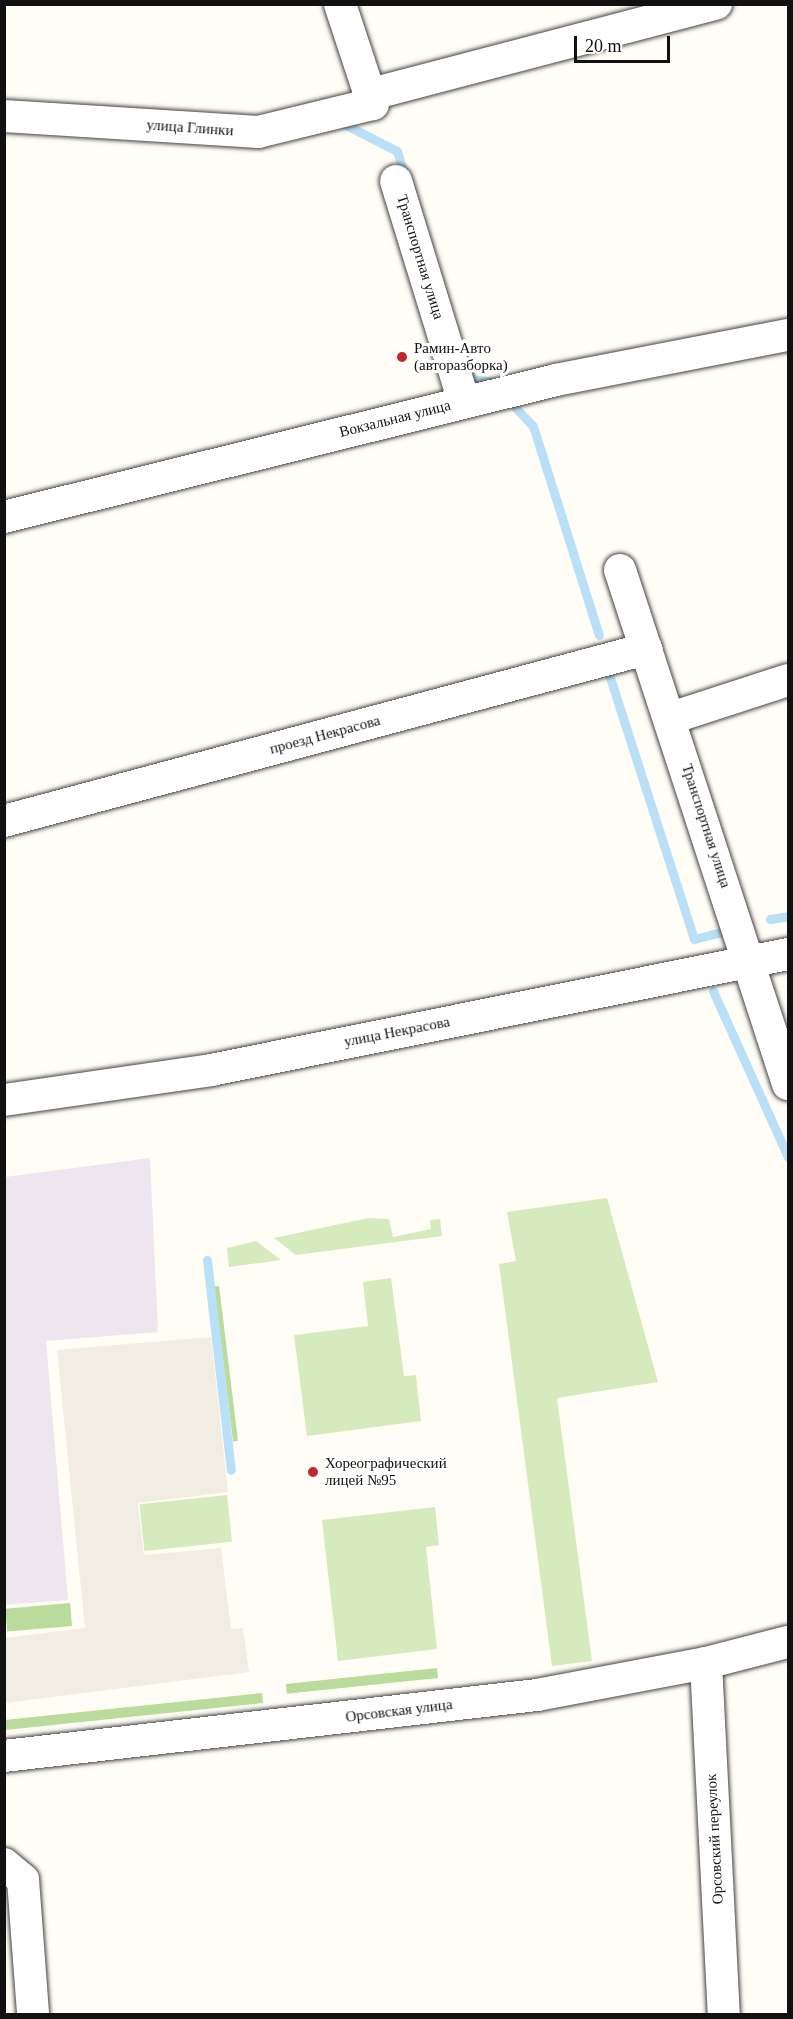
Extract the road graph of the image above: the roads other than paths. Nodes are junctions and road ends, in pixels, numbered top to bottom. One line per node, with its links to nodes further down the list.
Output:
1 (340, 4): 3 (street)
2 (716, 4): 3 (street, улица Глинки)
3 (370, 100): 4 (street, улица Глинки)
4 (4, 116)
5 (396, 181): 7 (street, Транспортная улица)
6 (789, 335): 7 (street, Вокзальная улица)
7 (464, 402): 8 (street, Вокзальная улица)
8 (4, 517)
9 (620, 570): 10 (street, Транспортная улица)
10 (646, 649): 12 (street, Транспортная улица); 13 (street, проезд Некрасова)
11 (789, 680): 12 (street)
12 (670, 718): 15 (street, Транспортная улица)
13 (4, 821)
14 (789, 954): 15 (street, улица Некрасова)
15 (751, 960): 16 (street, Транспортная улица); 17 (street, улица Некрасова)
16 (789, 1084)
17 (4, 1100)
18 (789, 1642): 19 (street, Орсовская улица)
19 (706, 1663): 20 (street, Орсовская улица); 23 (street, Орсовский переулок)
20 (4, 1756)
21 (4, 1864): 22 (street)
22 (33, 2014)
23 (724, 2014)

